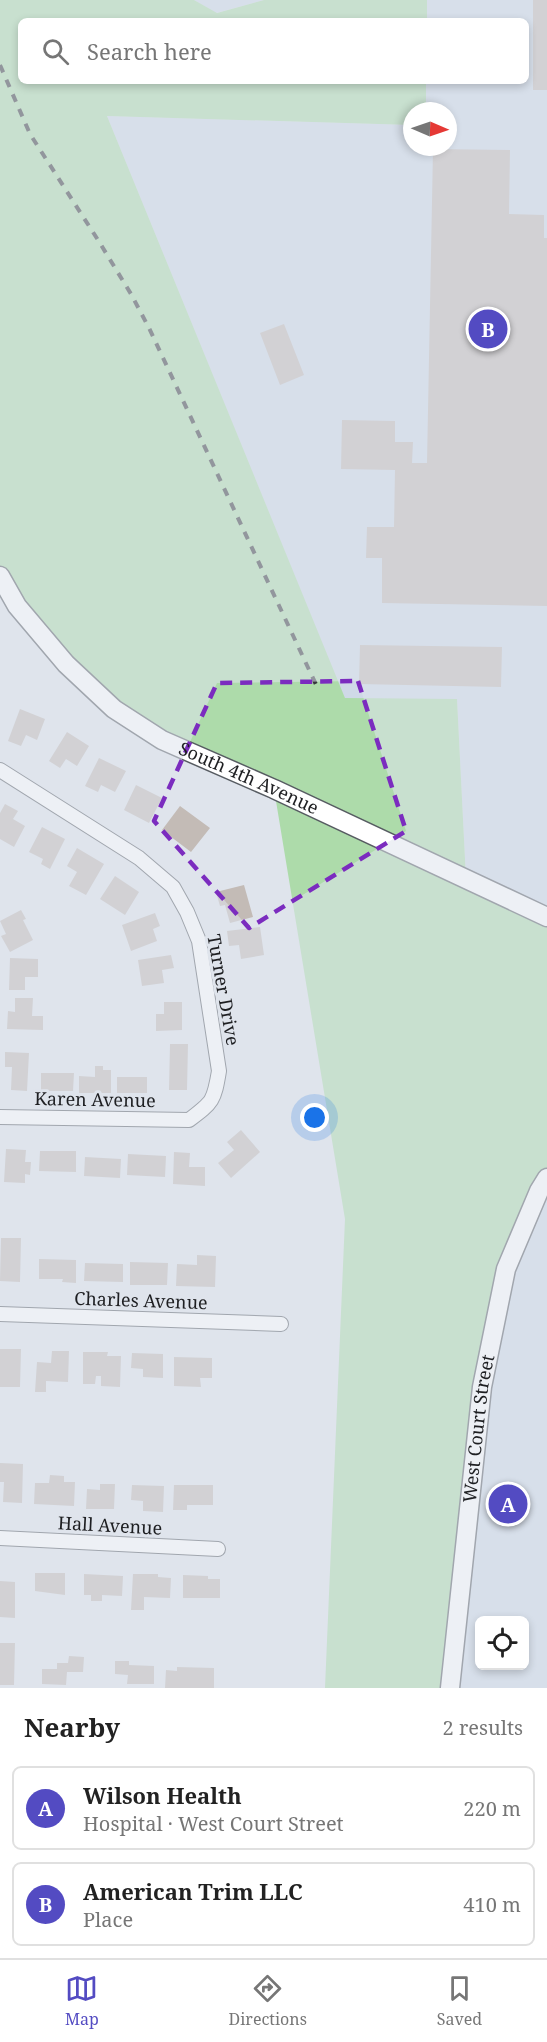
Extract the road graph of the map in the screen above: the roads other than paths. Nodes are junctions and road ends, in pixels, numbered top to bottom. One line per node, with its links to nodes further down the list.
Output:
1 (0, 576): 3 (street, South 4th Avenue)
2 (0, 770): 5 (street, Turner Drive)
3 (547, 917)
4 (0, 1117): 5 (street, Karen Avenue)
5 (189, 1120)
6 (547, 1178): 11 (street, West Court Street)
7 (0, 1314): 8 (street, Charles Avenue)
8 (281, 1324)
9 (0, 1539): 10 (street, Hall Avenue)
10 (218, 1549)
11 (450, 1688)

